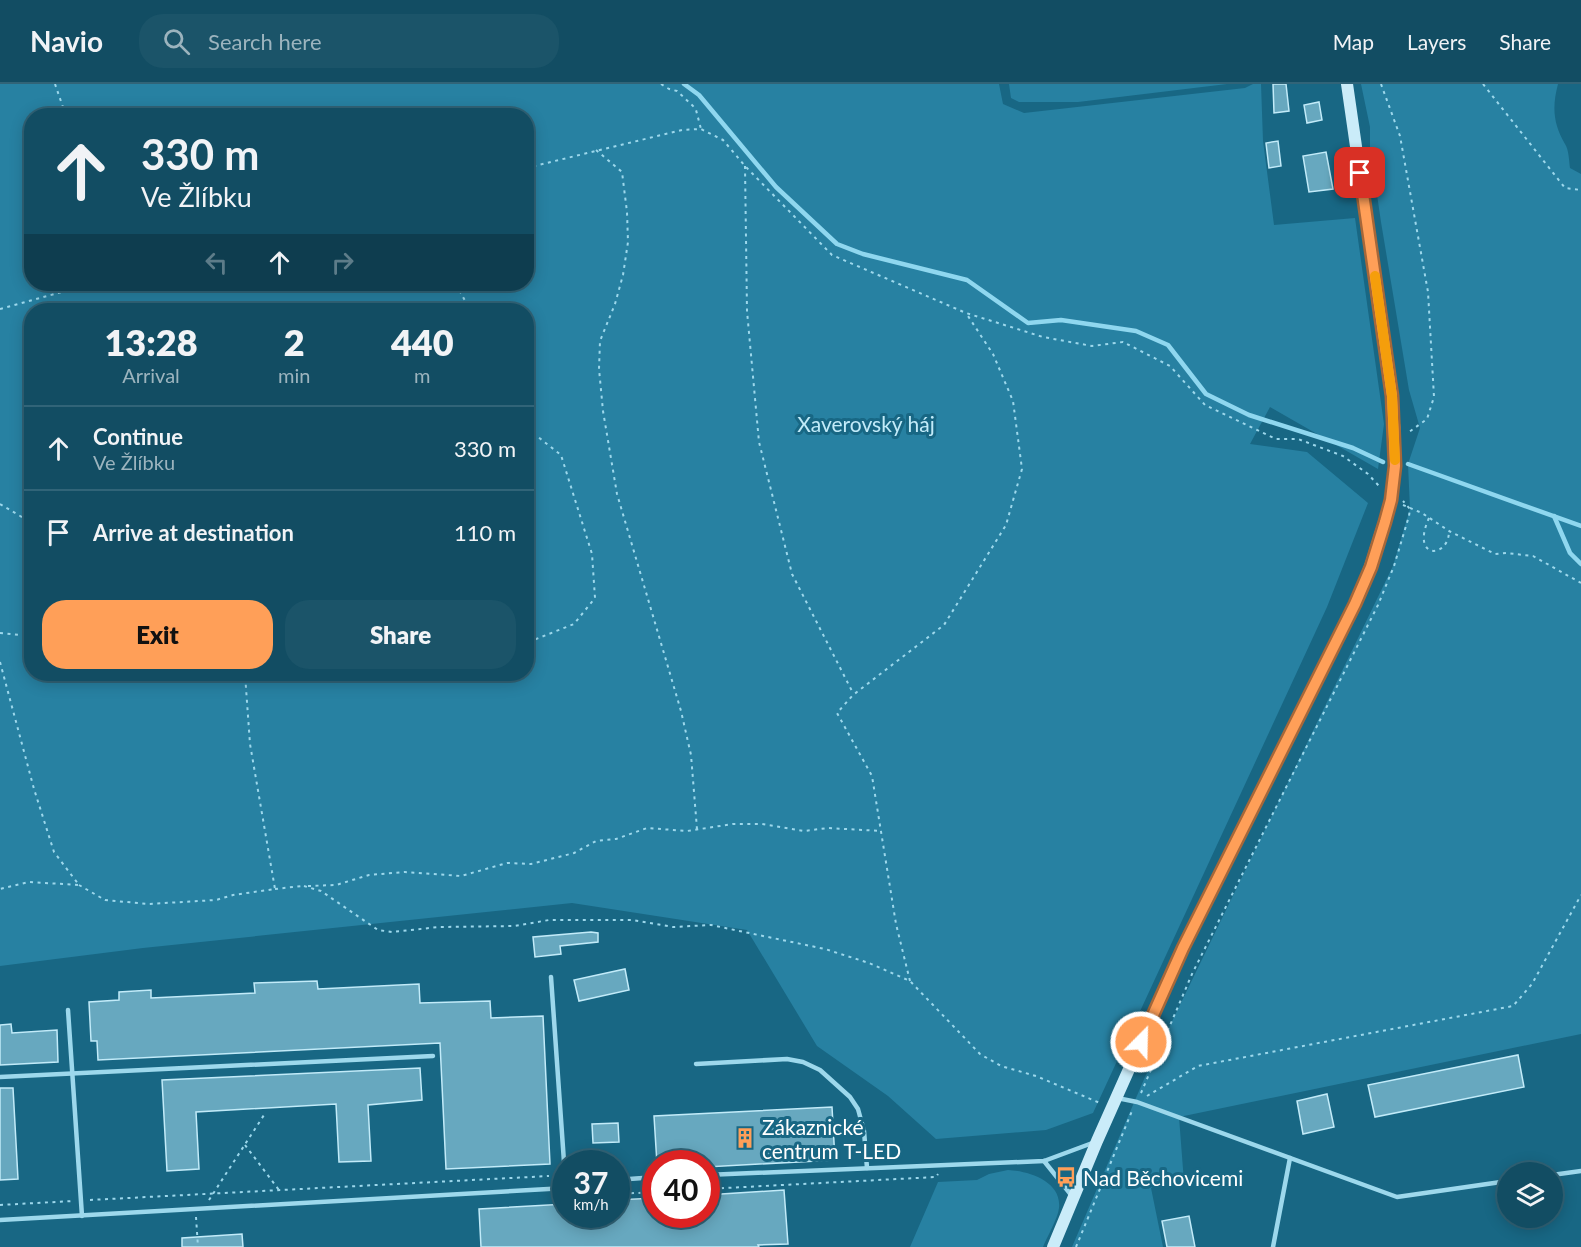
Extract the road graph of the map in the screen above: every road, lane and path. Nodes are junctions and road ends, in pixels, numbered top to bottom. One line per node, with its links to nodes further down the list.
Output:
1 (55, 84): 6 (path)
2 (661, 84): 7 (path)
3 (1347, 84): 45 (street)
4 (1381, 84): 16 (path)
5 (1483, 84): 11 (path)
6 (63, 108)
7 (701, 129): 8 (path); 10 (path)
8 (596, 150): 9 (path); 31 (path)
9 (534, 166)
10 (745, 166): 14 (path); 30 (path)
11 (1581, 190)
12 (64, 291): 13 (path)
13 (0, 309)
14 (966, 313): 17 (path); 30 (path)
15 (534, 434): 27 (path)
16 (1407, 436)
17 (1381, 488)
18 (1401, 498): 20 (path)
19 (0, 504): 21 (path)
20 (1410, 509): 22 (path); 46 (path)
21 (24, 518)
22 (1429, 518): 23 (path); 23 (path)
23 (1449, 531): 24 (path)
24 (1581, 583)
25 (0, 633): 26 (path)
26 (24, 635)
27 (534, 640)
28 (0, 662): 33 (path)
29 (246, 681): 36 (path)
30 (853, 695): 32 (path)
31 (697, 829): 32 (path); 34 (path)
32 (881, 831): 39 (path)
33 (79, 885): 35 (path); 36 (path)
34 (304, 886): 36 (path); 39 (path)
35 (0, 889)
36 (275, 889)
37 (1581, 895): 46 (path)
38 (551, 977): 50 (lane)
39 (910, 981): 45 (path)
40 (68, 1011): 43 (lane)
41 (433, 1056): 43 (lane)
42 (696, 1064): 54 (lane)
43 (73, 1074): 44 (lane); 65 (lane)
44 (0, 1077)
45 (1117, 1098): 46 (lane); 48 (street)
46 (1137, 1102): 51 (lane); 73 (path)
47 (264, 1115): 49 (path)
48 (1097, 1141): 52 (lane); 64 (street)
49 (245, 1145): 61 (path); 63 (path)
50 (563, 1150)
51 (1290, 1158): 59 (lane); 74 (lane)
52 (1044, 1161): 53 (lane); 64 (lane)
53 (945, 1165): 54 (lane); 60 (path)
54 (867, 1168): 57 (lane)
55 (1581, 1171): 56 (lane)
56 (1563, 1173)
57 (720, 1174)
58 (552, 1176): 61 (path)
59 (1497, 1183)
60 (720, 1188)
61 (279, 1190): 63 (path)
62 (552, 1190): 67 (lane)
63 (213, 1194): 65 (path); 67 (path)
64 (1073, 1197): 72 (street)
65 (81, 1201): 66 (path); 68 (lane)
66 (0, 1205)
67 (202, 1209): 68 (lane)
68 (82, 1216): 69 (lane)
69 (0, 1220)
70 (197, 1227): 71 (path)
71 (198, 1247)
72 (1053, 1247)
73 (1076, 1247)
74 (1273, 1247)

